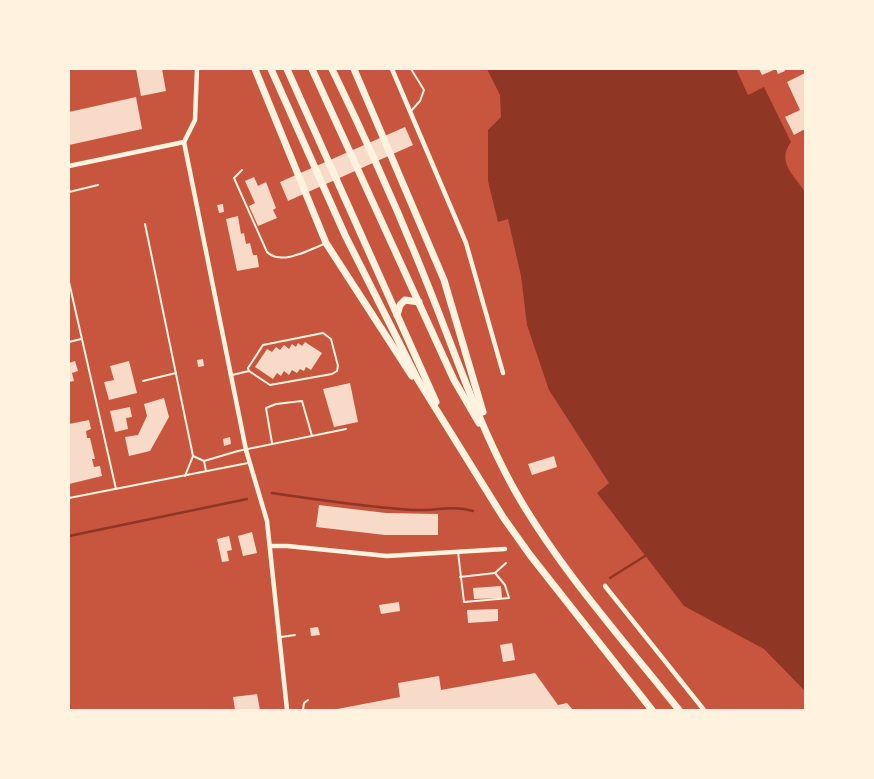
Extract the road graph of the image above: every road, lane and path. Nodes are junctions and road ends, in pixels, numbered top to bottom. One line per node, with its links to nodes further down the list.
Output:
1 (197, 69): 11 (street)
2 (255, 69): 17 (highway)
3 (271, 69): 29 (highway)
4 (287, 69): 20 (highway)
5 (312, 69): 19 (highway)
6 (332, 69): 33 (highway)
7 (354, 69): 33 (highway)
8 (392, 69): 10 (street)
9 (411, 69): 10 (lane)
10 (410, 112): 24 (street)
11 (184, 142): 12 (street); 26 (street)
12 (69, 166)
13 (242, 170): 17 (lane)
14 (98, 185): 15 (lane)
15 (69, 192)
16 (145, 224): 25 (lane)
17 (326, 243): 29 (highway)
18 (69, 282): 21 (lane)
19 (419, 302): 20 (highway); 33 (highway)
20 (397, 315): 29 (highway)
21 (81, 339): 22 (lane); 39 (lane)
22 (69, 342)
23 (249, 371): 23 (lane); 26 (lane)
24 (502, 373)
25 (176, 374): 27 (lane); 34 (lane)
26 (231, 375): 32 (street)
27 (143, 381)
28 (346, 429): 30 (lane)
29 (449, 430): 53 (highway)
30 (312, 436): 31 (lane); 31 (lane)
31 (272, 444): 32 (lane)
32 (246, 450): 35 (lane); 36 (street)
33 (495, 451): 54 (highway)
34 (194, 456): 35 (lane); 38 (lane)
35 (204, 461): 37 (lane)
36 (250, 462): 37 (lane); 41 (street)
37 (206, 471): 38 (lane)
38 (185, 476): 39 (lane)
39 (116, 488): 40 (lane)
40 (69, 498)
41 (271, 546): 43 (street); 49 (street)
42 (504, 548): 43 (street)
43 (458, 552): 46 (lane)
44 (506, 562): 45 (lane)
45 (495, 573): 46 (lane); 46 (lane)
46 (460, 577)
47 (605, 586): 55 (street)
48 (295, 635): 49 (lane)
49 (281, 637): 51 (street)
50 (308, 700): 52 (lane)
51 (287, 710)
52 (303, 710)
53 (652, 710)
54 (679, 710)
55 (704, 710)

